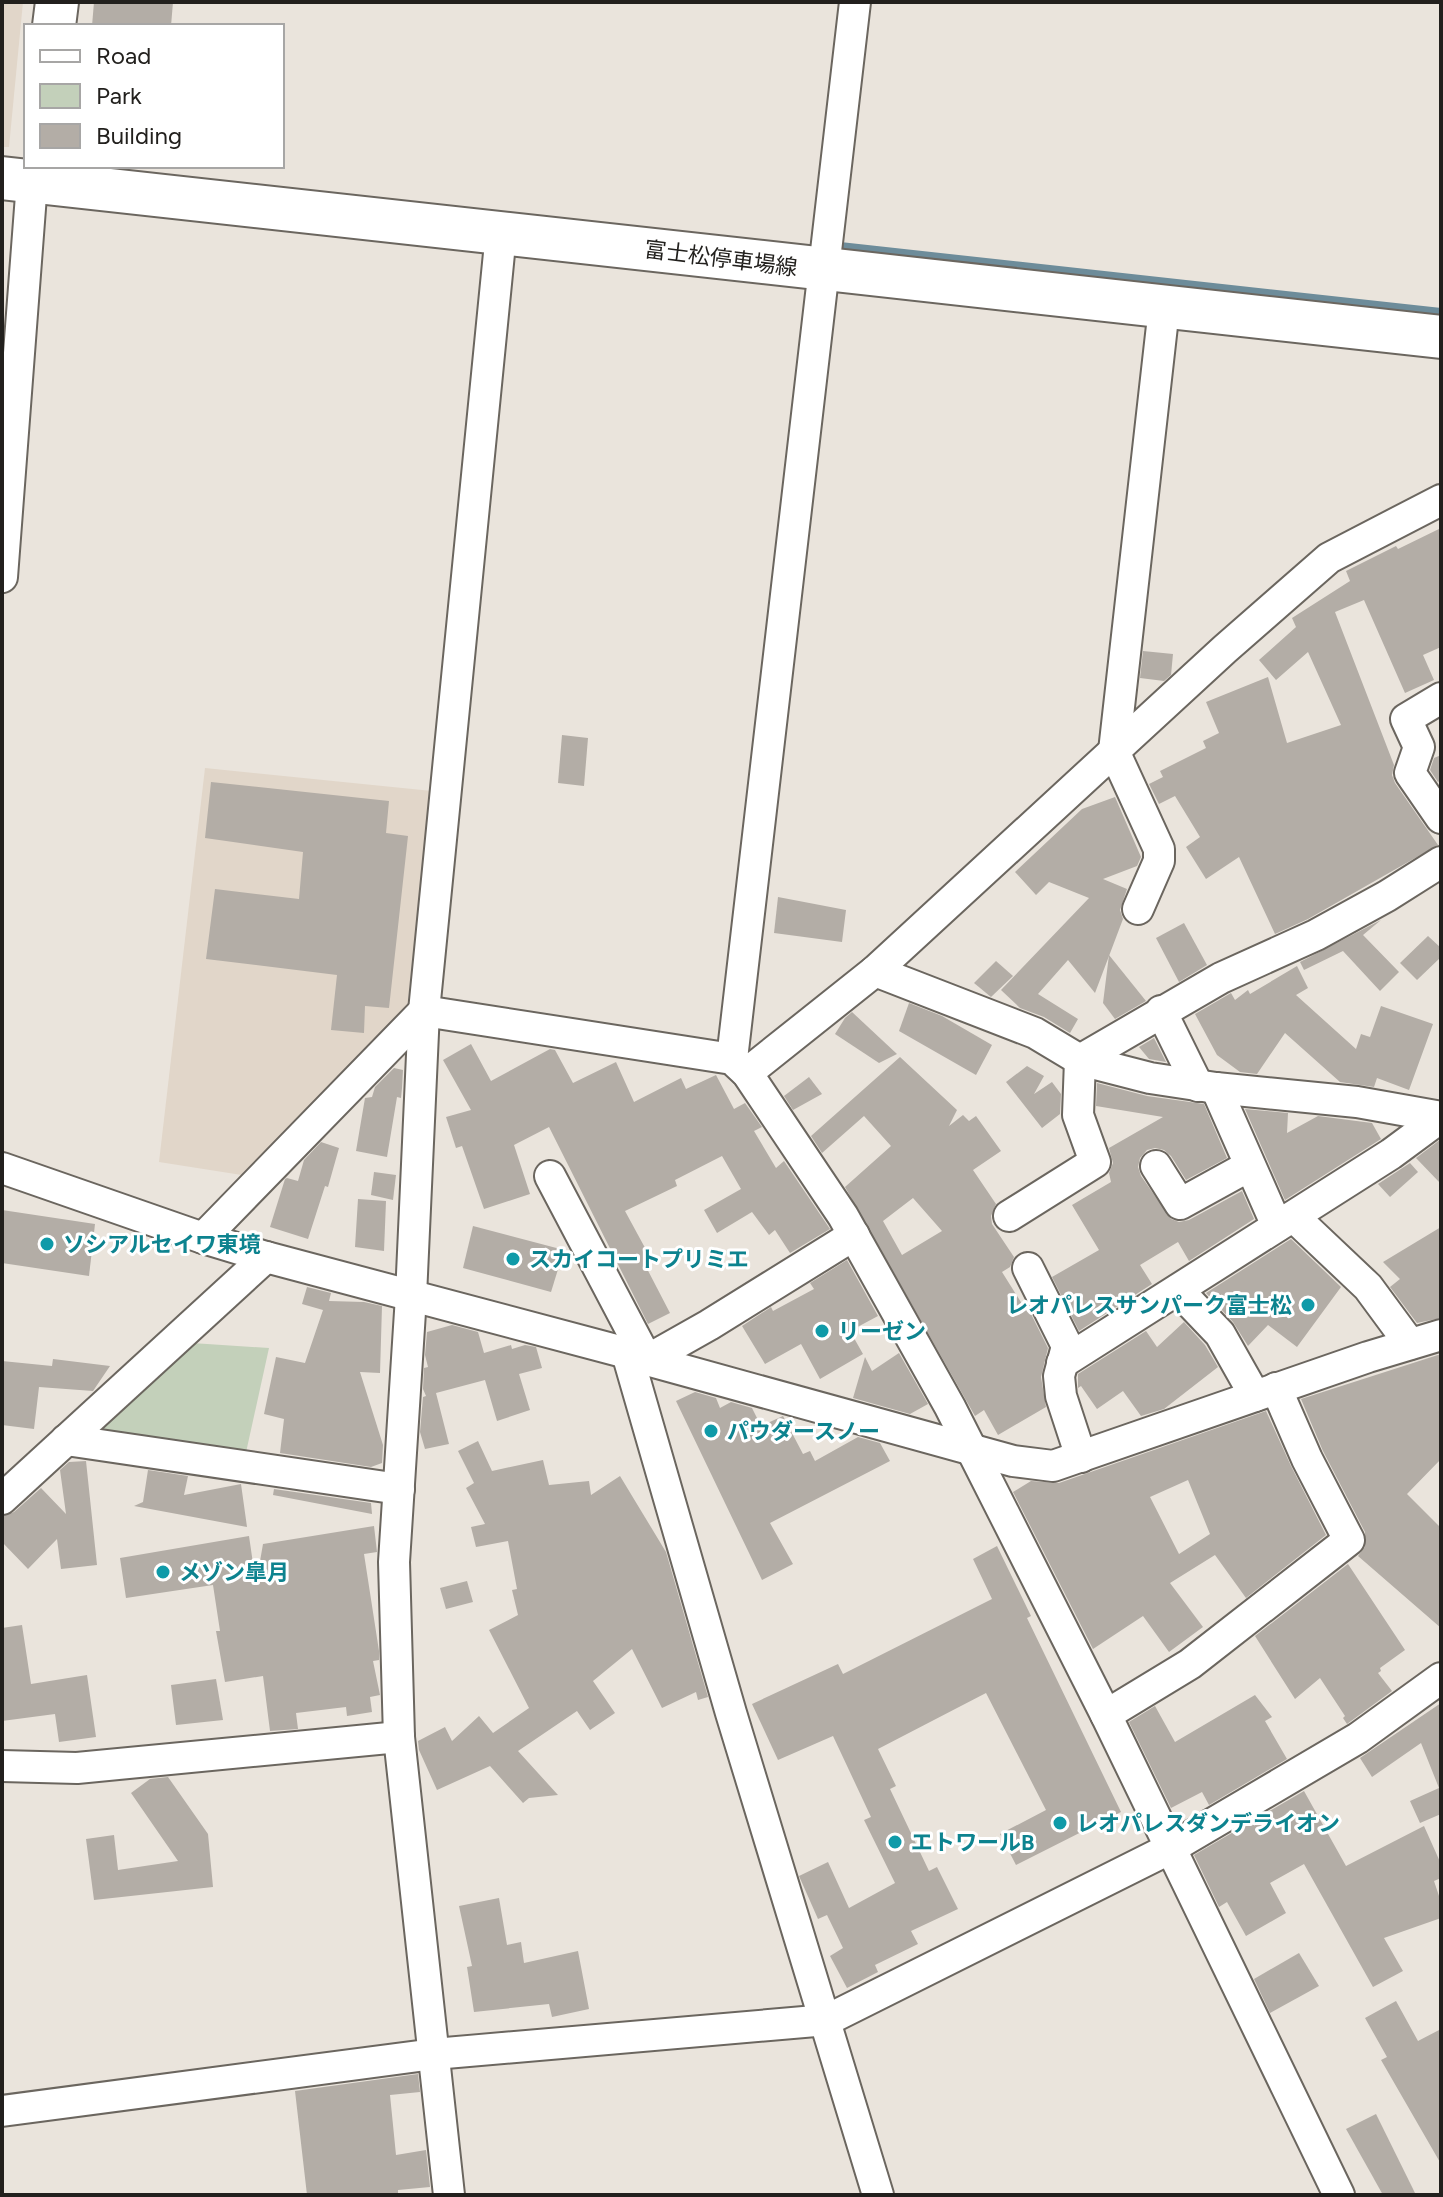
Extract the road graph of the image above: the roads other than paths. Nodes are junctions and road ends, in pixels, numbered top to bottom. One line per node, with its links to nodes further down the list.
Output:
1 (57, 2): 3 (main road)
2 (855, 2): 6 (street)
3 (54, 24)
4 (23, 175): 5 (main road, 富士松停車場線); 10 (street)
5 (501, 233): 6 (main road, 富士松停車場線); 17 (street)
6 (823, 270): 7 (main road, 富士松停車場線); 20 (street)
7 (1164, 308): 8 (main road, 富士松停車場線); 12 (street)
8 (1441, 337)
9 (1441, 500): 12 (street)
10 (2, 577)
11 (1441, 698): 13 (street)
12 (1114, 751): 15 (street); 16 (street)
13 (1441, 818)
14 (1441, 862): 18 (street)
15 (1138, 909)
16 (875, 971): 19 (street); 20 (street)
17 (424, 1011): 20 (street); 30 (street); 34 (street)
18 (1161, 1011): 19 (street); 21 (street)
19 (1080, 1060): 21 (street); 27 (street)
20 (740, 1066): 29 (street)
21 (1207, 1087): 22 (street); 24 (street)
22 (1441, 1117): 28 (street)
23 (1156, 1166): 24 (street)
24 (1249, 1166): 28 (street)
25 (2, 1168): 30 (street)
26 (550, 1176): 37 (street)
27 (1009, 1216)
28 (1286, 1222): 33 (street); 36 (street)
29 (854, 1235): 37 (street); 41 (street)
30 (203, 1238): 31 (street)
31 (266, 1257): 34 (street); 40 (street)
32 (1028, 1268): 38 (street)
33 (1178, 1290): 38 (street); 39 (street)
34 (411, 1296): 37 (street); 43 (street)
35 (1441, 1335): 36 (street)
36 (1410, 1344): 39 (street)
37 (637, 1356): 41 (street); 50 (street)
38 (1062, 1363): 42 (street)
39 (1266, 1392): 42 (street); 46 (street)
40 (66, 1440): 43 (street); 44 (street)
41 (972, 1449): 42 (street); 46 (street)
42 (1081, 1457)
43 (399, 1489): 47 (street)
44 (2, 1499)
45 (1441, 1678): 49 (street)
46 (1106, 1715): 49 (street)
47 (399, 1737): 48 (street); 51 (street)
48 (2, 1766)
49 (1171, 1848): 50 (street); 55 (street)
50 (827, 2020): 51 (street); 54 (street)
51 (434, 2054): 52 (street); 53 (street)
52 (2, 2111)
53 (449, 2195)
54 (878, 2195)
55 (1339, 2195)

